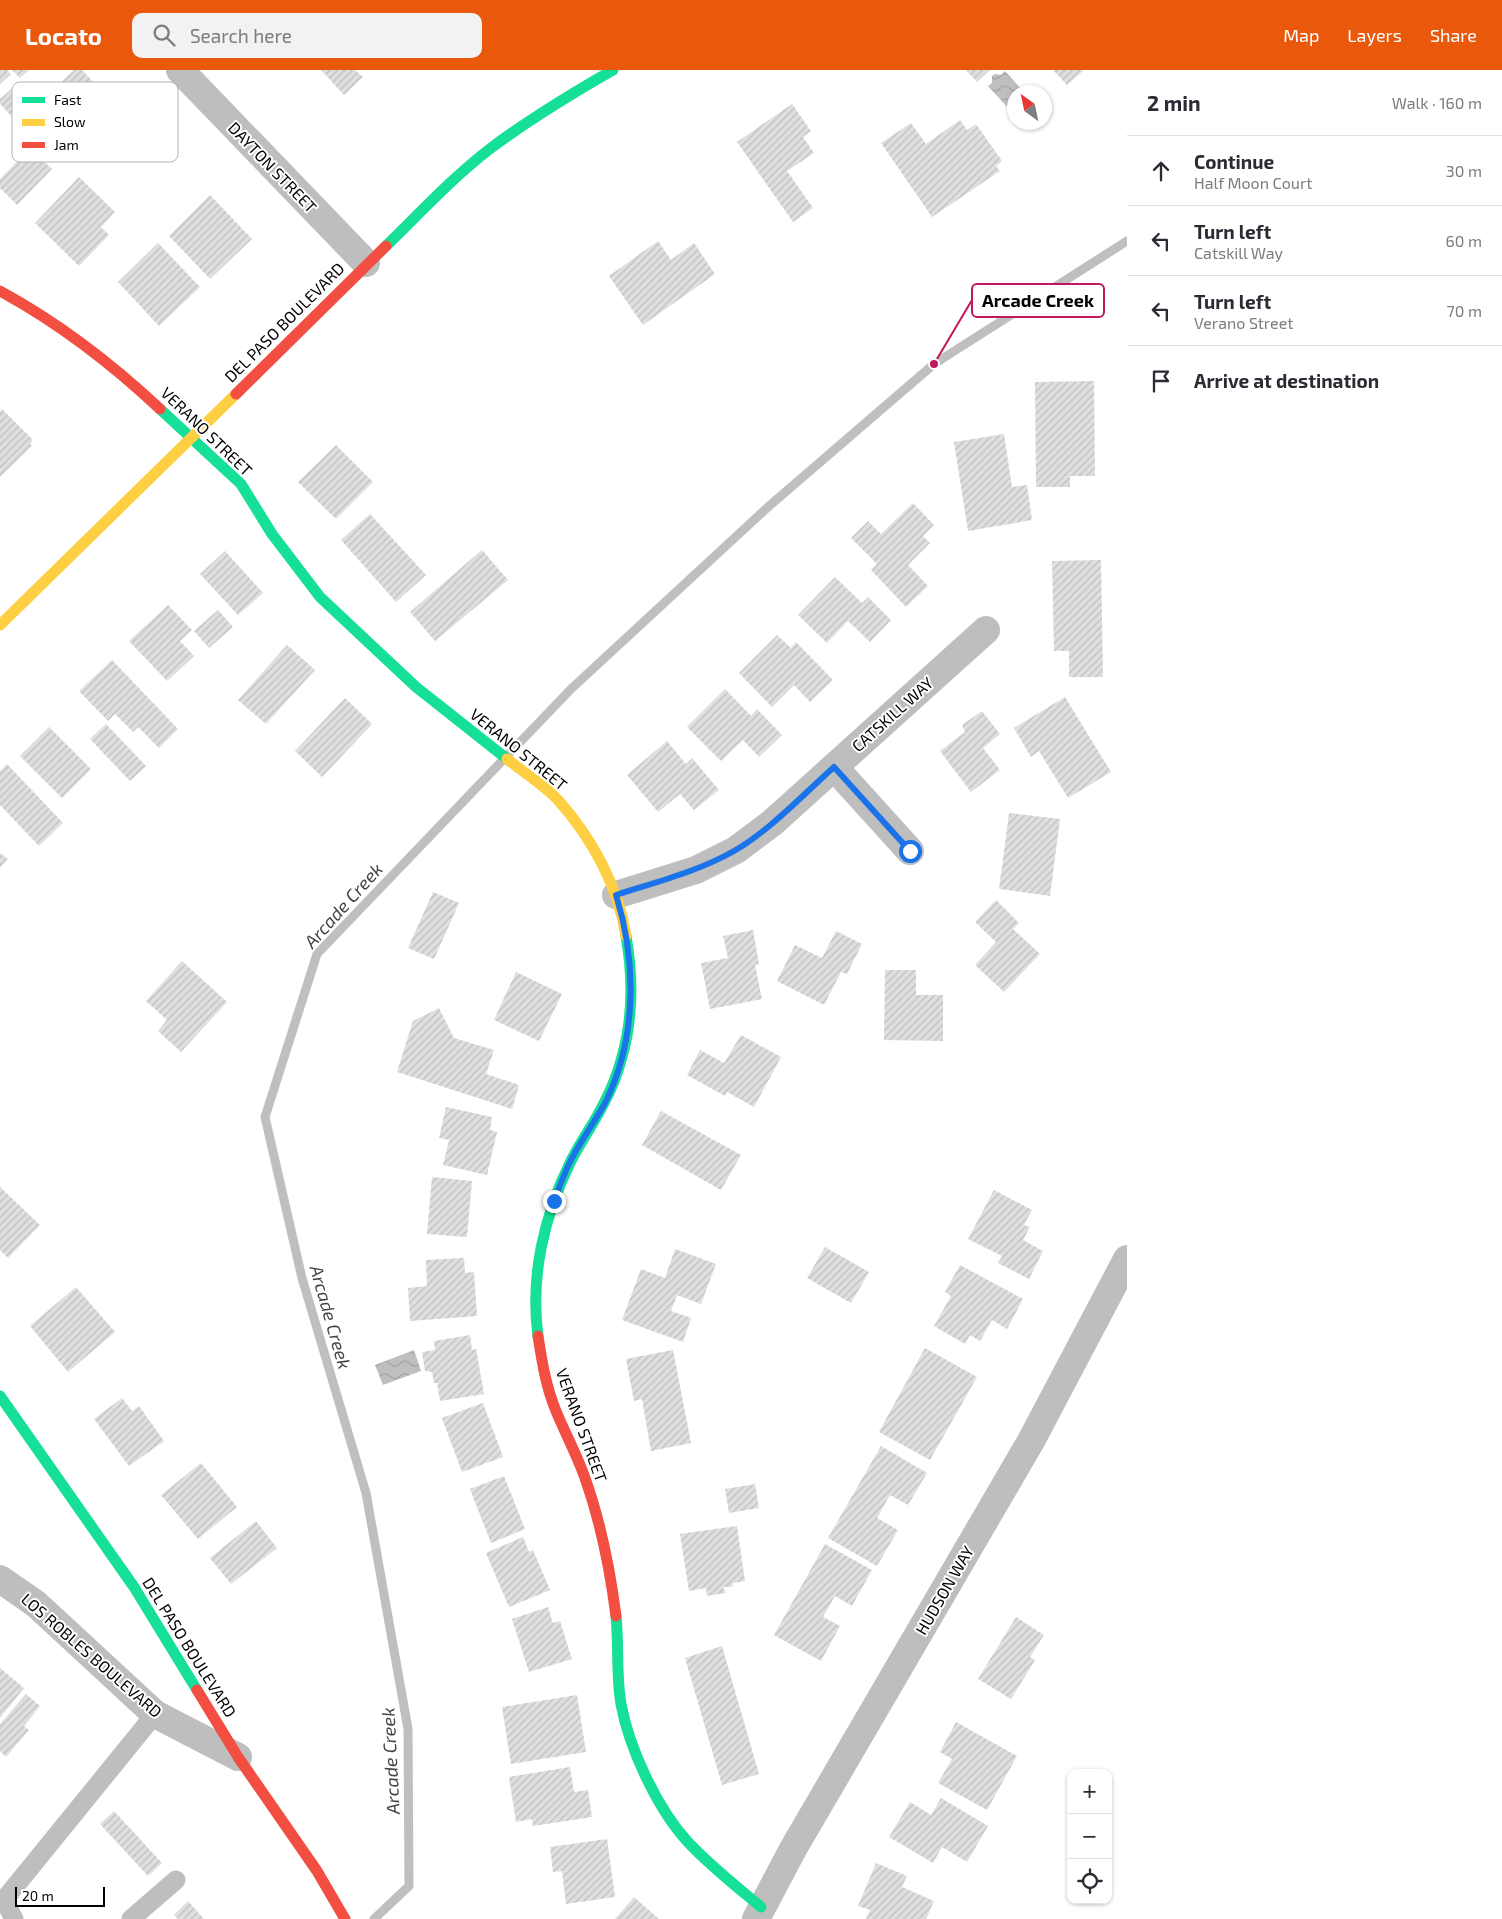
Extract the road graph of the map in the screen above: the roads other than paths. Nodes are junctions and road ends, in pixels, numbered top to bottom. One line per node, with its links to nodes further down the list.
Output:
1 (180, 70): 3 (street, DAYTON STREET)
2 (613, 70): 3 (street, DEL PASO BOULEVARD)
3 (366, 263): 5 (street, DEL PASO BOULEVARD)
4 (0, 291): 5 (street, VERANO STREET)
5 (190, 436): 6 (street, DEL PASO BOULEVARD); 10 (street, VERANO STREET)
6 (0, 625)
7 (986, 630): 8 (street, CATSKILL WAY)
8 (834, 767): 9 (street); 10 (street, CATSKILL WAY)
9 (910, 851)
10 (616, 895): 17 (street, VERANO STREET)
11 (1127, 1259): 17 (street, HUDSON WAY)
12 (0, 1396): 15 (street, DEL PASO BOULEVARD)
13 (0, 1579): 14 (street, LOS ROBLES BOULEVARD)
14 (156, 1714): 15 (street, LOS ROBLES BOULEVARD); 18 (lane)
15 (238, 1757): 20 (street, DEL PASO BOULEVARD)
16 (176, 1880): 19 (lane)
17 (758, 1913)
18 (14, 1919)
19 (131, 1919)
20 (344, 1919)

